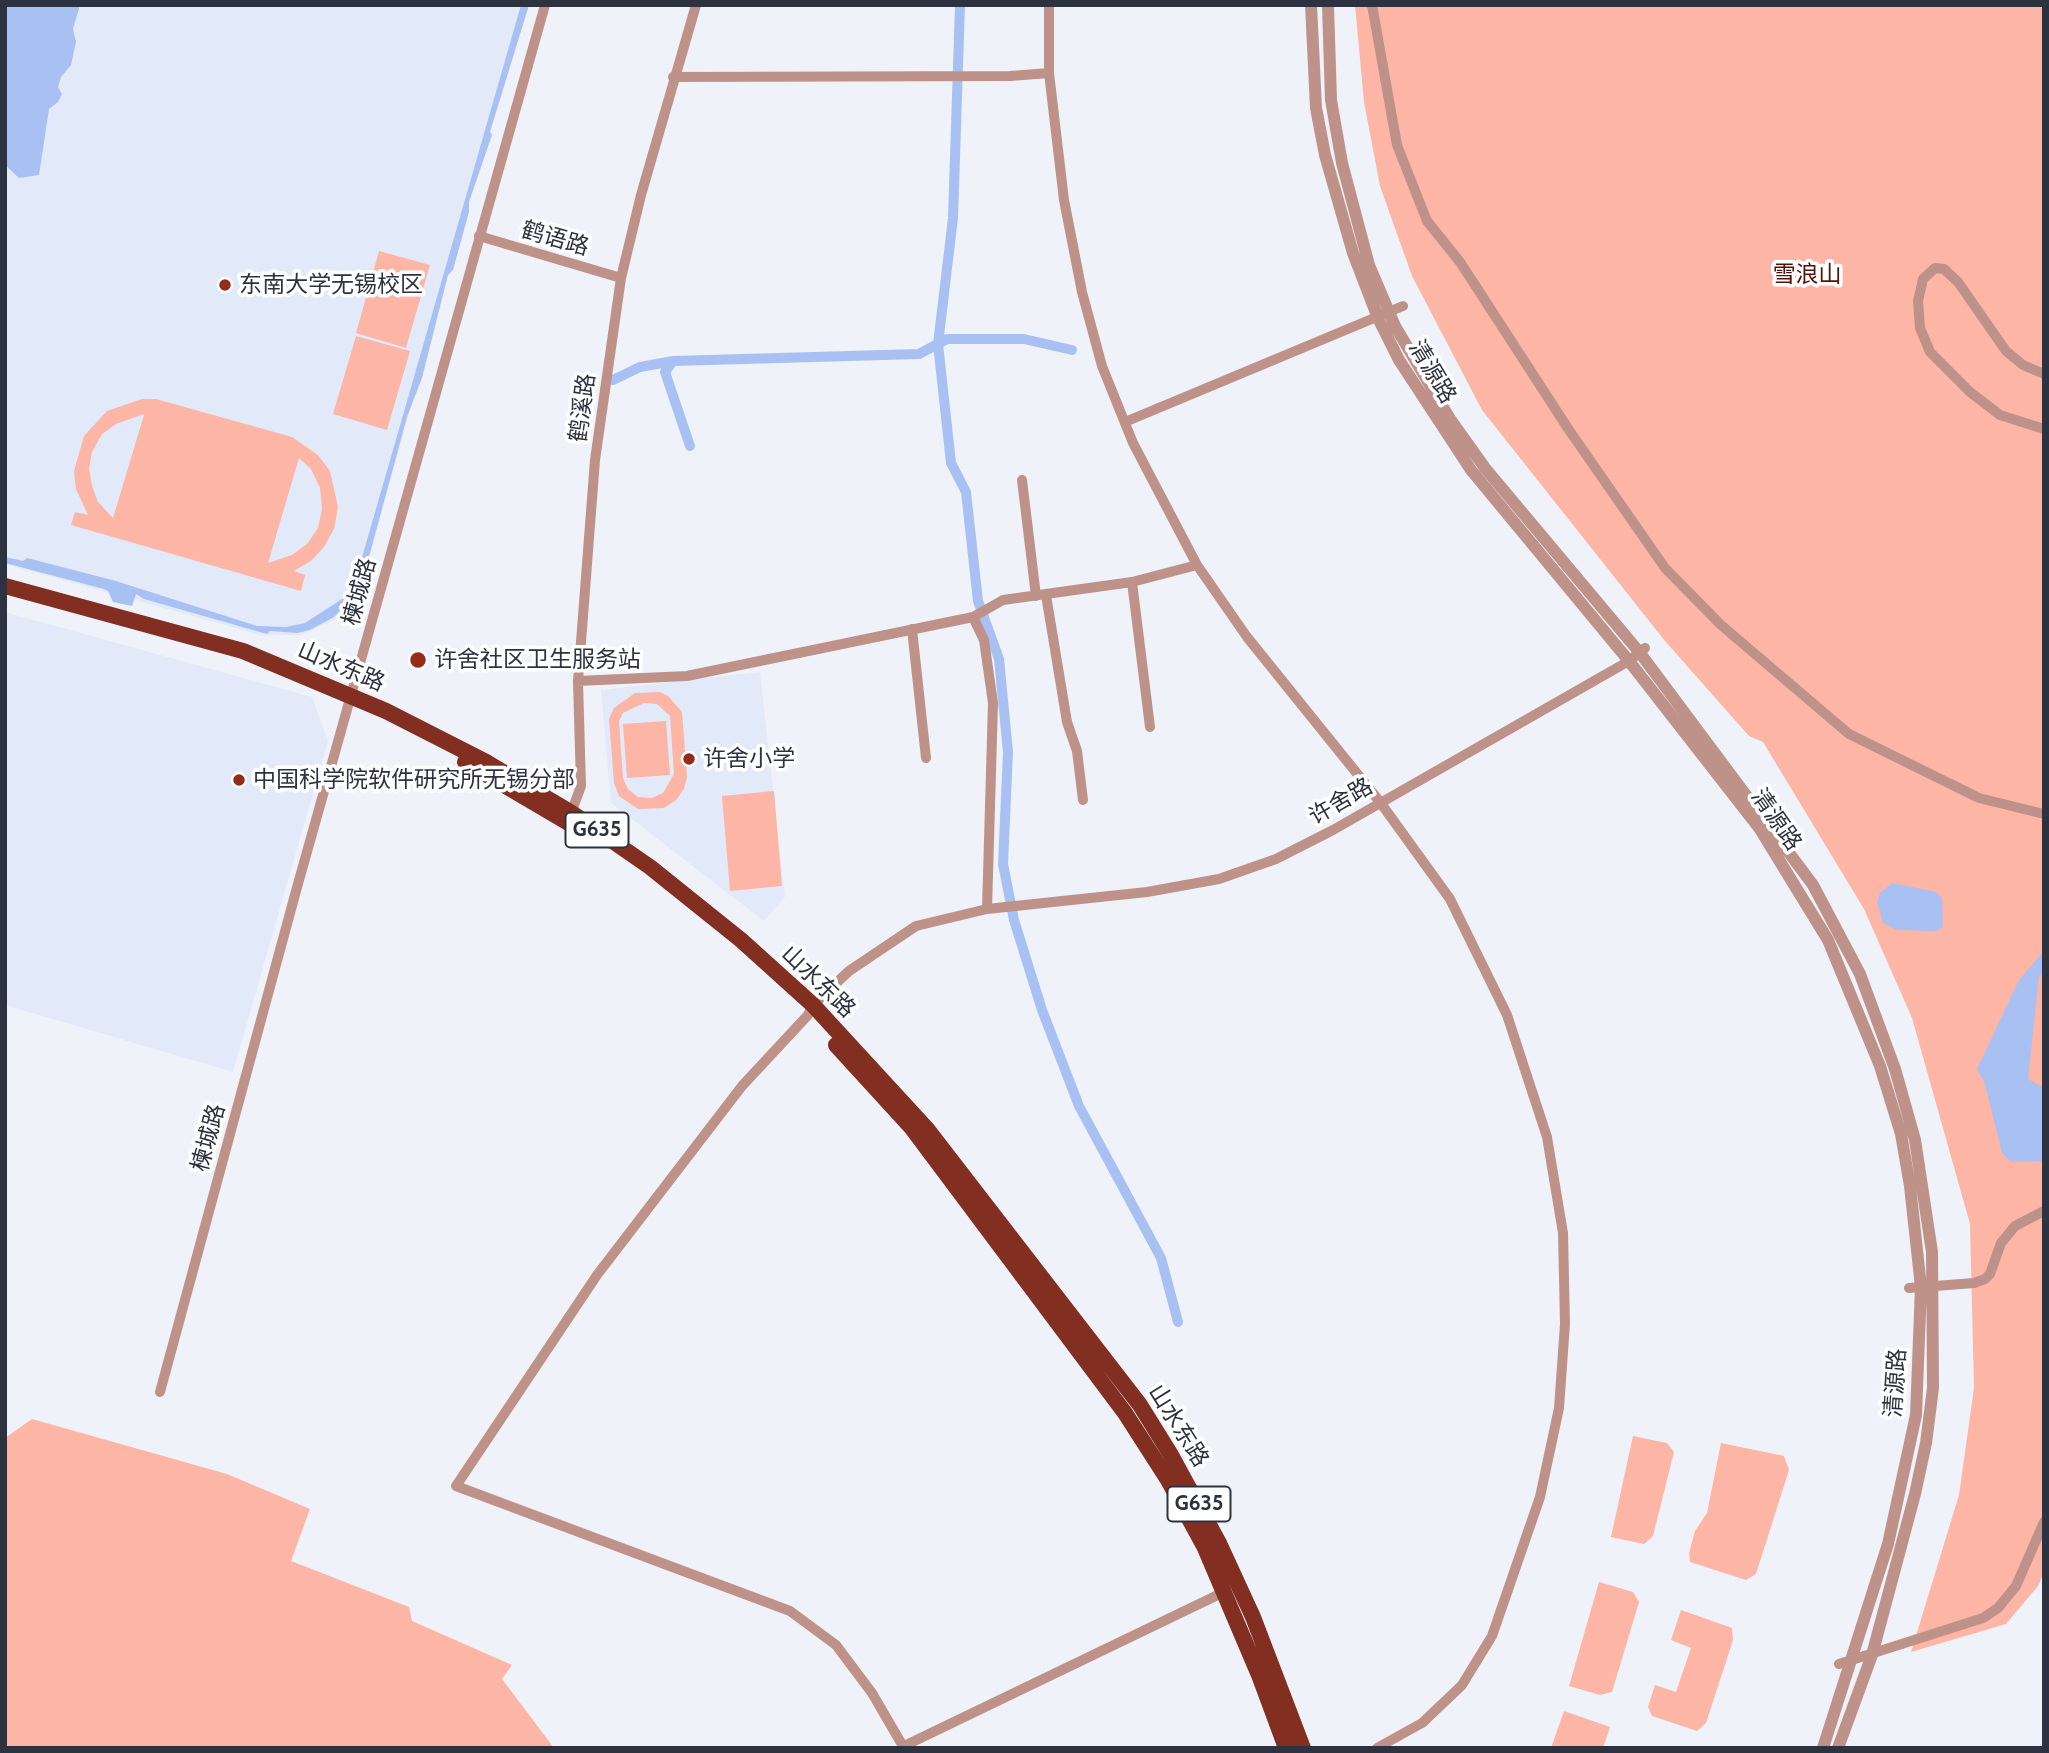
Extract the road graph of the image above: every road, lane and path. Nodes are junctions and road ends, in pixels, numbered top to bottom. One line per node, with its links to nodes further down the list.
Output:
1 (545, 5): 9 (street, 楝城路)
2 (696, 5): 8 (street, 鹤溪路)
3 (1049, 5): 7 (street)
4 (1311, 5): 12 (street, 清源路)
5 (1328, 5): 12 (street, 清源路)
6 (1371, 5): 32 (street)
7 (1049, 73): 8 (street); 14 (street)
8 (673, 77): 10 (street, 鹤溪路)
9 (479, 236): 10 (street, 鹤语路); 27 (street, 楝城路)
10 (621, 278): 26 (street, 鹤溪路)
11 (1403, 306): 12 (street)
12 (1383, 316): 14 (street); 24 (street, 清源路); 25 (street, 清源路)
13 (2044, 374): 15 (street)
14 (1125, 422): 17 (street)
15 (2044, 429)
16 (1022, 480): 20 (street)
17 (1197, 565): 18 (street); 31 (street)
18 (1132, 582): 20 (street); 28 (street)
19 (5, 586): 27 (highway, 山水东路 / G635)
20 (1041, 596): 22 (street); 30 (street)
21 (5, 597): 27 (highway, 山水东路 / G635)
22 (973, 617): 23 (street); 34 (street)
23 (912, 629): 26 (street); 29 (street)
24 (1643, 651): 25 (street, 许舍路); 37 (street, 清源路)
25 (1629, 661): 31 (street, 许舍路); 37 (street, 清源路)
26 (578, 681): 33 (street, 鹤溪路)
27 (351, 700): 33 (highway, 山水东路 / G635); 38 (street, 楝城路)
28 (1150, 727)
29 (926, 758)
30 (1083, 800)
31 (1380, 802): 34 (street, 许舍路); 47 (street)
32 (2044, 814)
33 (568, 818): 35 (highway, 山水东路 / G635)
34 (990, 909): 35 (street, 许舍路)
35 (810, 1010): 40 (highway, 山水东路 / G635); 44 (street, 许舍路); 46 (highway, 山水东路 / G635)
36 (2044, 1211): 37 (street)
37 (1921, 1287): 41 (street, 清源路); 42 (street, 清源路)
38 (160, 1392)
39 (2044, 1522): 41 (street)
40 (1224, 1592): 44 (street); 45 (highway, 山水东路 / G635)
41 (1872, 1655): 42 (street); 49 (street, 清源路)
42 (1852, 1660): 43 (street); 48 (street, 清源路)
43 (1839, 1664)
44 (904, 1747)
45 (1286, 1748)
46 (1303, 1748)
47 (1377, 1748)
48 (1823, 1748)
49 (1838, 1748)

